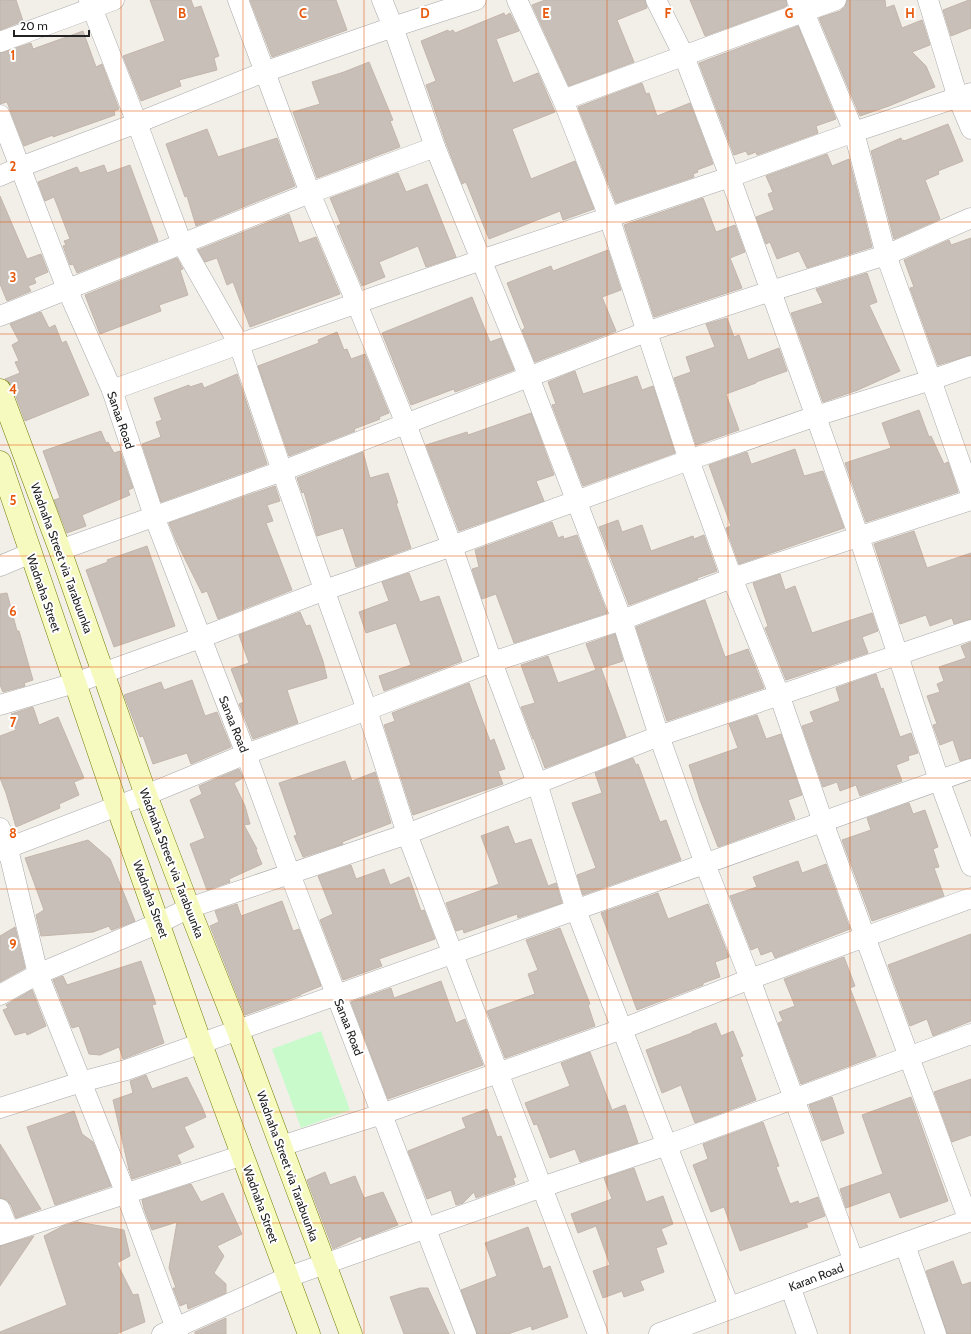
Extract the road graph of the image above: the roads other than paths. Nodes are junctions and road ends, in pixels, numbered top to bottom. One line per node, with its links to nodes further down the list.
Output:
1 (114, 0): 9 (street)
2 (238, 0): 14 (street)
3 (382, 0): 11 (street)
4 (476, 0): 11 (street)
5 (517, 0): 16 (street)
6 (656, 0): 13 (street)
7 (836, 0): 10 (street)
8 (928, 0): 15 (street)
9 (90, 4): 12 (street); 18 (street)
10 (801, 6): 13 (street); 20 (street)
11 (393, 27): 14 (street); 21 (street)
12 (0, 42)
13 (684, 56): 16 (street); 24 (street)
14 (264, 72): 18 (street); 25 (street)
15 (965, 96): 19 (street); 20 (street)
16 (563, 100): 26 (street)
17 (0, 115): 22 (street, Sanaa Road)
18 (137, 123): 22 (street); 28 (street)
19 (971, 129)
20 (854, 132): 24 (street); 29 (street)
21 (435, 146): 25 (street); 30 (street)
22 (20, 167): 23 (street); 31 (street, Sanaa Road)
23 (0, 176)
24 (730, 177): 26 (street); 32 (street)
25 (310, 193): 28 (street); 33 (street)
26 (609, 217): 30 (street); 35 (street)
27 (971, 218): 29 (street)
28 (182, 244): 31 (street); 36 (street)
29 (886, 255): 32 (street); 39 (street)
30 (481, 260): 33 (street); 38 (street)
31 (67, 289): 34 (street); 41 (street, Sanaa Road)
32 (771, 291): 35 (street); 42 (street)
33 (357, 304): 36 (street); 43 (street)
34 (0, 316)
35 (646, 332): 38 (street); 44 (street)
36 (239, 344): 41 (street); 46 (street)
37 (971, 366): 39 (street)
38 (529, 378): 43 (street); 49 (street)
39 (931, 380): 42 (street); 47 (street)
40 (0, 390): 53 (main road, Wadnaha Street via Tarabuunka)
41 (112, 390): 50 (street, Sanaa Road)
42 (816, 416): 44 (street); 51 (street)
43 (406, 424): 46 (street); 52 (street)
44 (689, 460): 49 (street); 56 (street)
45 (0, 462): 54 (main road, Wadnaha Street)
46 (282, 471): 50 (street); 57 (street)
47 (971, 494)
48 (971, 500): 51 (street)
49 (576, 501): 52 (street); 58 (street)
50 (154, 516): 53 (street); 60 (street, Sanaa Road)
51 (859, 537): 56 (street); 61 (street)
52 (452, 546): 57 (street); 62 (street)
53 (60, 550): 63 (main road, Wadnaha Street via Tarabuunka)
54 (31, 553): 55 (street); 64 (main road, Wadnaha Street)
55 (0, 566)
56 (732, 578): 58 (street); 65 (street)
57 (325, 590): 60 (street); 67 (street)
58 (622, 620): 62 (street); 68 (street)
59 (971, 630): 61 (street)
60 (200, 638): 63 (street); 69 (street, Sanaa Road)
61 (899, 655): 65 (street); 71 (street)
62 (492, 662): 67 (street); 72 (street)
63 (104, 673): 64 (street); 73 (main road, Wadnaha Street via Tarabuunka)
64 (75, 683): 66 (street); 74 (main road, Wadnaha Street)
65 (779, 694): 68 (street); 75 (street)
66 (0, 705)
67 (368, 710): 69 (street); 77 (street)
68 (659, 736): 72 (street); 79 (street)
69 (246, 754): 73 (street); 81 (street, Sanaa Road)
70 (971, 769): 71 (street)
71 (939, 780): 75 (street); 80 (street)
72 (536, 783): 77 (street); 84 (street)
73 (146, 795): 74 (street); 83 (main road, Wadnaha Street via Tarabuunka)
74 (117, 806): 78 (street); 85 (main road, Wadnaha Street)
75 (823, 822): 79 (street); 86 (street)
76 (0, 828): 78 (street)
77 (407, 834): 81 (street); 87 (street)
78 (4, 850): 88 (street)
79 (705, 864): 84 (street); 89 (street)
80 (971, 866)
81 (290, 874): 83 (street); 91 (street, Sanaa Road)
82 (971, 898): 86 (street)
83 (189, 908): 85 (street); 93 (main road, Wadnaha Street via Tarabuunka)
84 (576, 910): 87 (street); 92 (street)
85 (159, 923): 88 (street); 95 (main road, Wadnaha Street)
86 (865, 937): 89 (street); 96 (street)
87 (453, 954): 91 (street); 97 (street)
88 (38, 974): 90 (street); 98 (street)
89 (750, 979): 92 (street); 99 (street)
90 (0, 995)
91 (337, 995): 93 (street); 101 (street, Sanaa Road)
92 (622, 1029): 97 (street); 102 (street)
93 (238, 1031): 95 (street); 103 (main road, Wadnaha Street via Tarabuunka)
94 (971, 1034): 96 (street)
95 (201, 1044): 98 (street); 104 (main road, Wadnaha Street)
96 (909, 1057): 99 (street); 108 (street)
97 (498, 1073): 101 (street); 105 (street)
98 (81, 1082): 100 (street); 106 (street)
99 (794, 1099): 102 (street); 112 (street)
100 (0, 1108)
101 (382, 1114): 103 (street); 109 (street, Sanaa Road)
102 (667, 1145): 105 (street); 116 (street)
103 (281, 1146): 113 (main road, Wadnaha Street via Tarabuunka)
104 (243, 1155): 106 (street); 114 (main road, Wadnaha Street)
105 (542, 1187): 109 (street); 121 (street)
106 (126, 1194): 110 (street); 117 (street)
107 (0, 1209): 110 (street)
108 (970, 1221): 111 (street, Karan Road)
109 (425, 1228): 113 (street); 120 (street, Sanaa Road)
110 (5, 1233)
111 (905, 1245): 112 (street, Karan Road); 124 (street)
112 (854, 1262): 115 (street, Karan Road)
113 (325, 1264): 114 (street); 119 (main road, Wadnaha Street via Tarabuunka)
114 (288, 1277): 117 (street); 118 (main road, Wadnaha Street)
115 (790, 1286): 116 (street, Karan Road); 123 (street)
116 (730, 1309): 122 (street, Karan Road)
117 (172, 1332)
118 (309, 1334)
119 (351, 1334)
120 (466, 1334)
121 (598, 1334)
122 (660, 1334)
123 (807, 1334)
124 (936, 1334)

